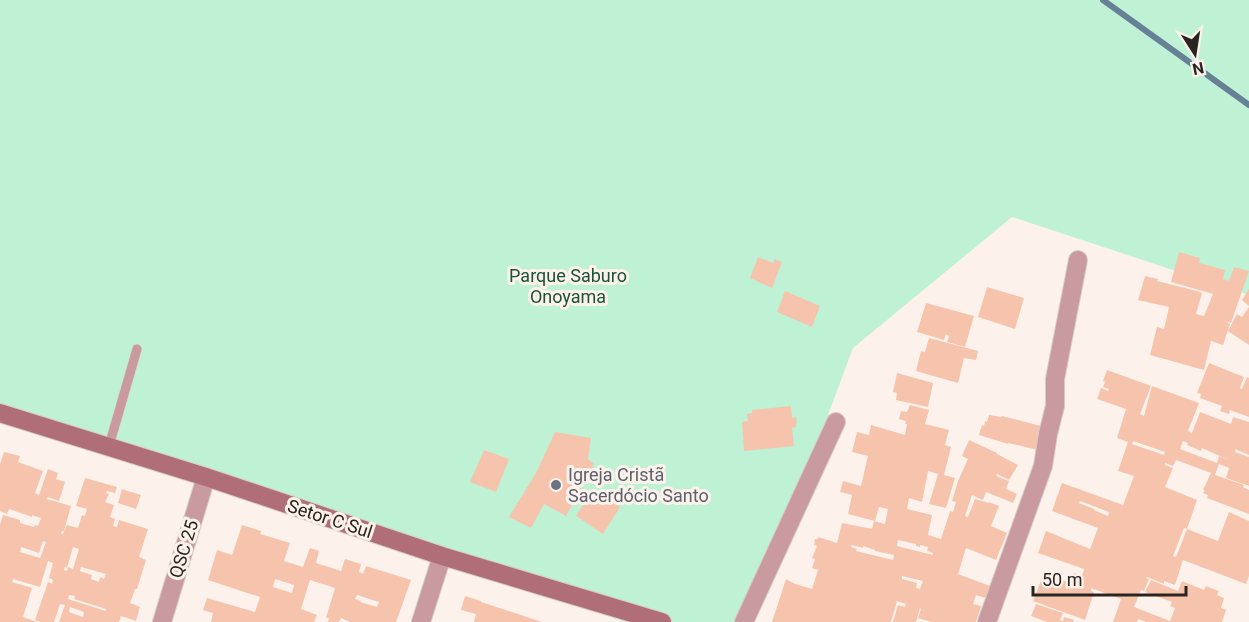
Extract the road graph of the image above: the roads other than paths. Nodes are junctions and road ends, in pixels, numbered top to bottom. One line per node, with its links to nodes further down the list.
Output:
1 (1078, 260): 12 (street)
2 (137, 349): 5 (lane)
3 (0, 413): 5 (street, Setor C Sul)
4 (836, 422): 11 (street)
5 (109, 446): 6 (street, Setor C Sul)
6 (206, 477): 7 (street, Setor C Sul); 8 (street, QSC 25)
7 (442, 556): 9 (street); 10 (street, Setor C Sul)
8 (162, 622)
9 (421, 622)
10 (662, 622)
11 (744, 622)
12 (987, 622)

